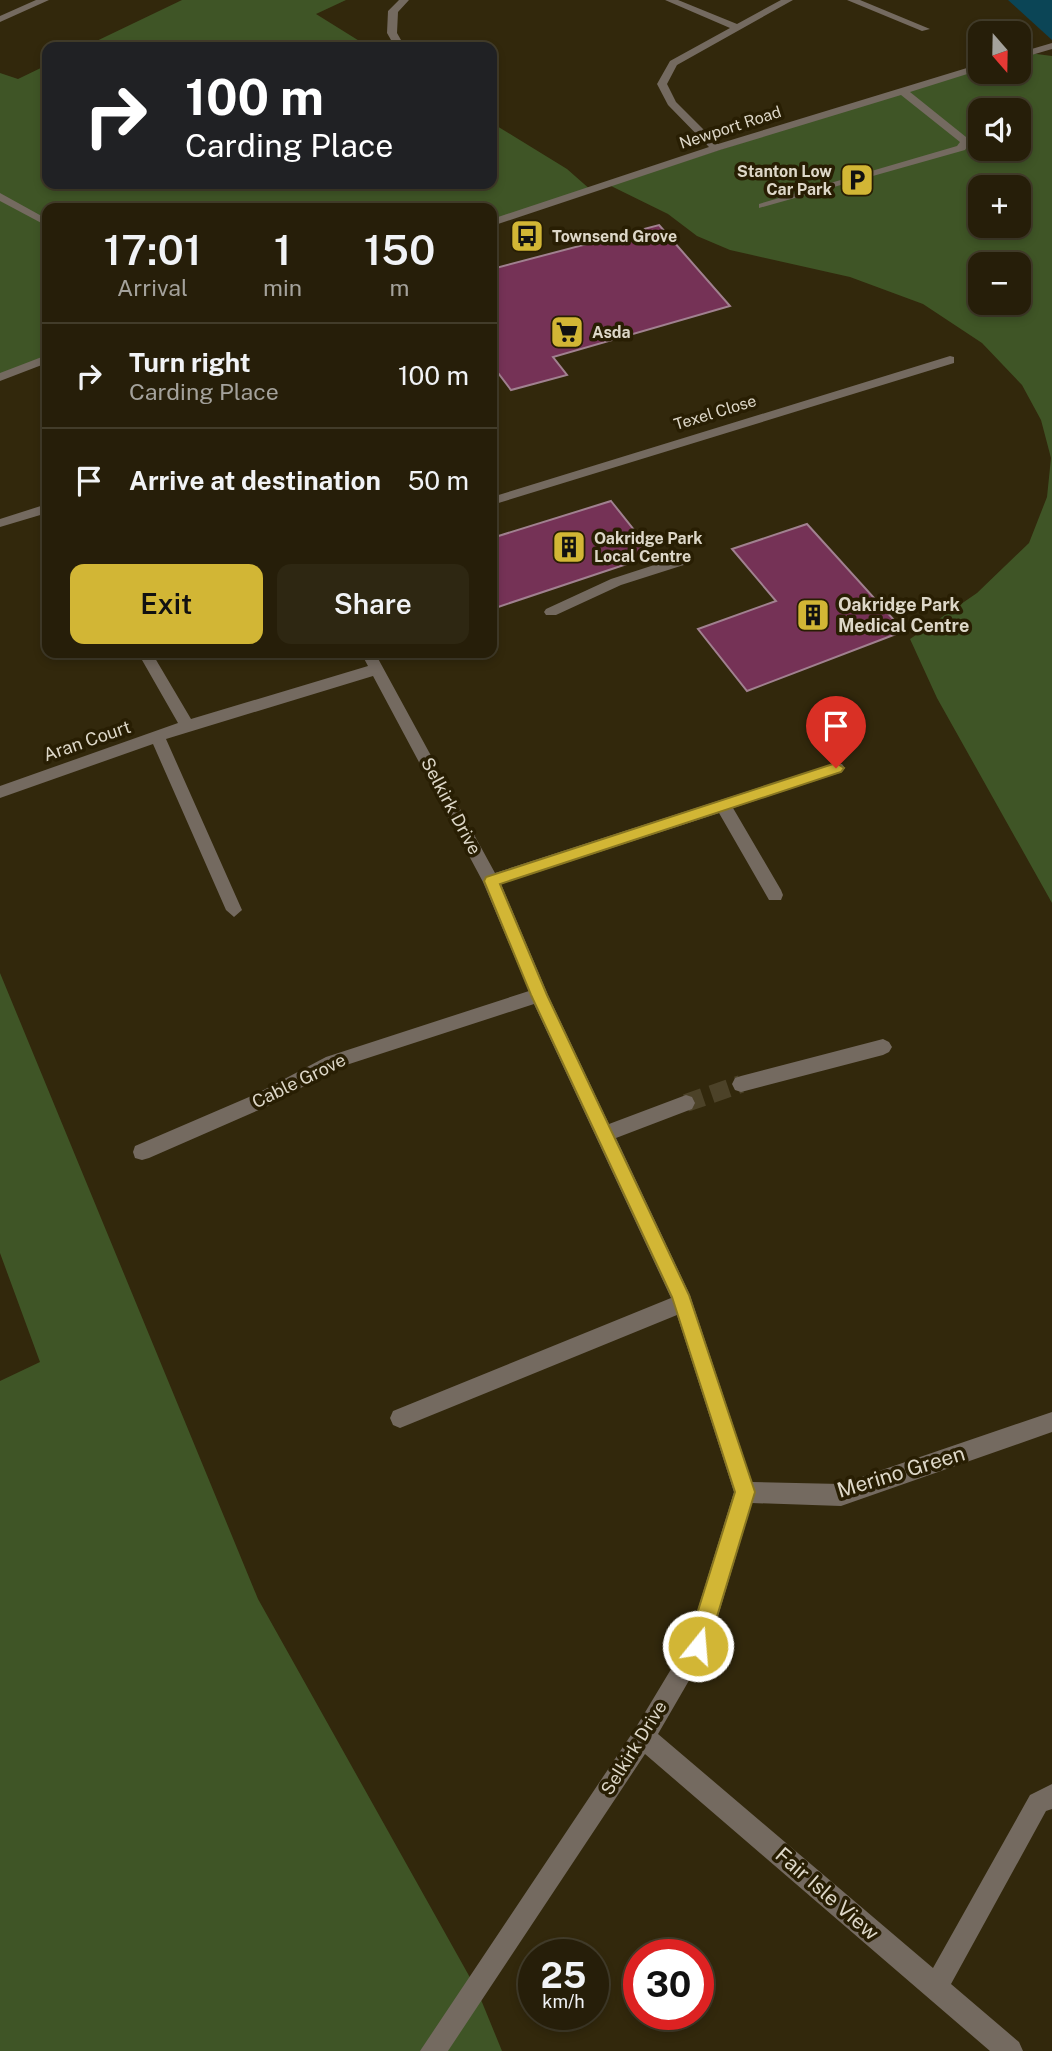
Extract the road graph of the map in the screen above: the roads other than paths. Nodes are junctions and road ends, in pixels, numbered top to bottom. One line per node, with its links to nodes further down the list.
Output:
1 (44, 0): 6 (street)
2 (404, 0): 9 (street)
3 (670, 0): 7 (street)
4 (788, 0): 7 (street)
5 (852, 0): 8 (street)
6 (0, 19)
7 (737, 27): 14 (street)
8 (925, 29)
9 (397, 42)
10 (1052, 46): 11 (street)
11 (1031, 52)
12 (968, 70): 13 (street, Newport Road)
13 (901, 90): 14 (street, Newport Road); 16 (street)
14 (716, 148): 18 (street, Newport Road)
15 (0, 196): 17 (street)
16 (763, 206)
17 (42, 220)
18 (497, 221)
19 (950, 360): 22 (street, Texel Close)
20 (42, 361): 21 (street)
21 (0, 377)
22 (497, 498)
23 (42, 510): 24 (street)
24 (2, 523)
25 (685, 560): 26 (street)
26 (551, 612)
27 (148, 658): 29 (street)
28 (372, 661): 29 (street, Aran Court); 34 (street, Selkirk Drive)
29 (187, 726): 30 (street, Aran Court)
30 (157, 737): 32 (street, Aran Court); 36 (street)
31 (836, 768): 33 (street)
32 (0, 792)
33 (723, 806): 34 (street); 35 (street)
34 (491, 881): 37 (street, Selkirk Drive)
35 (775, 895)
36 (234, 910)
37 (539, 995): 41 (street, Selkirk Drive); 42 (street, Cable Grove)
38 (883, 1047): 39 (street)
39 (741, 1084)
40 (686, 1103): 41 (street)
41 (604, 1134): 43 (street, Selkirk Drive)
42 (142, 1153)
43 (682, 1303): 44 (street); 46 (street, Selkirk Drive)
44 (400, 1418)
45 (1052, 1422): 46 (street, Merino Green)
46 (745, 1492): 47 (street, Selkirk Drive)
47 (643, 1737): 49 (street, Fair Isle View); 50 (street, Selkirk Drive)
48 (1052, 1796): 49 (street)
49 (936, 1987): 51 (street, Fair Isle View)
50 (433, 2051)
51 (1010, 2051)

